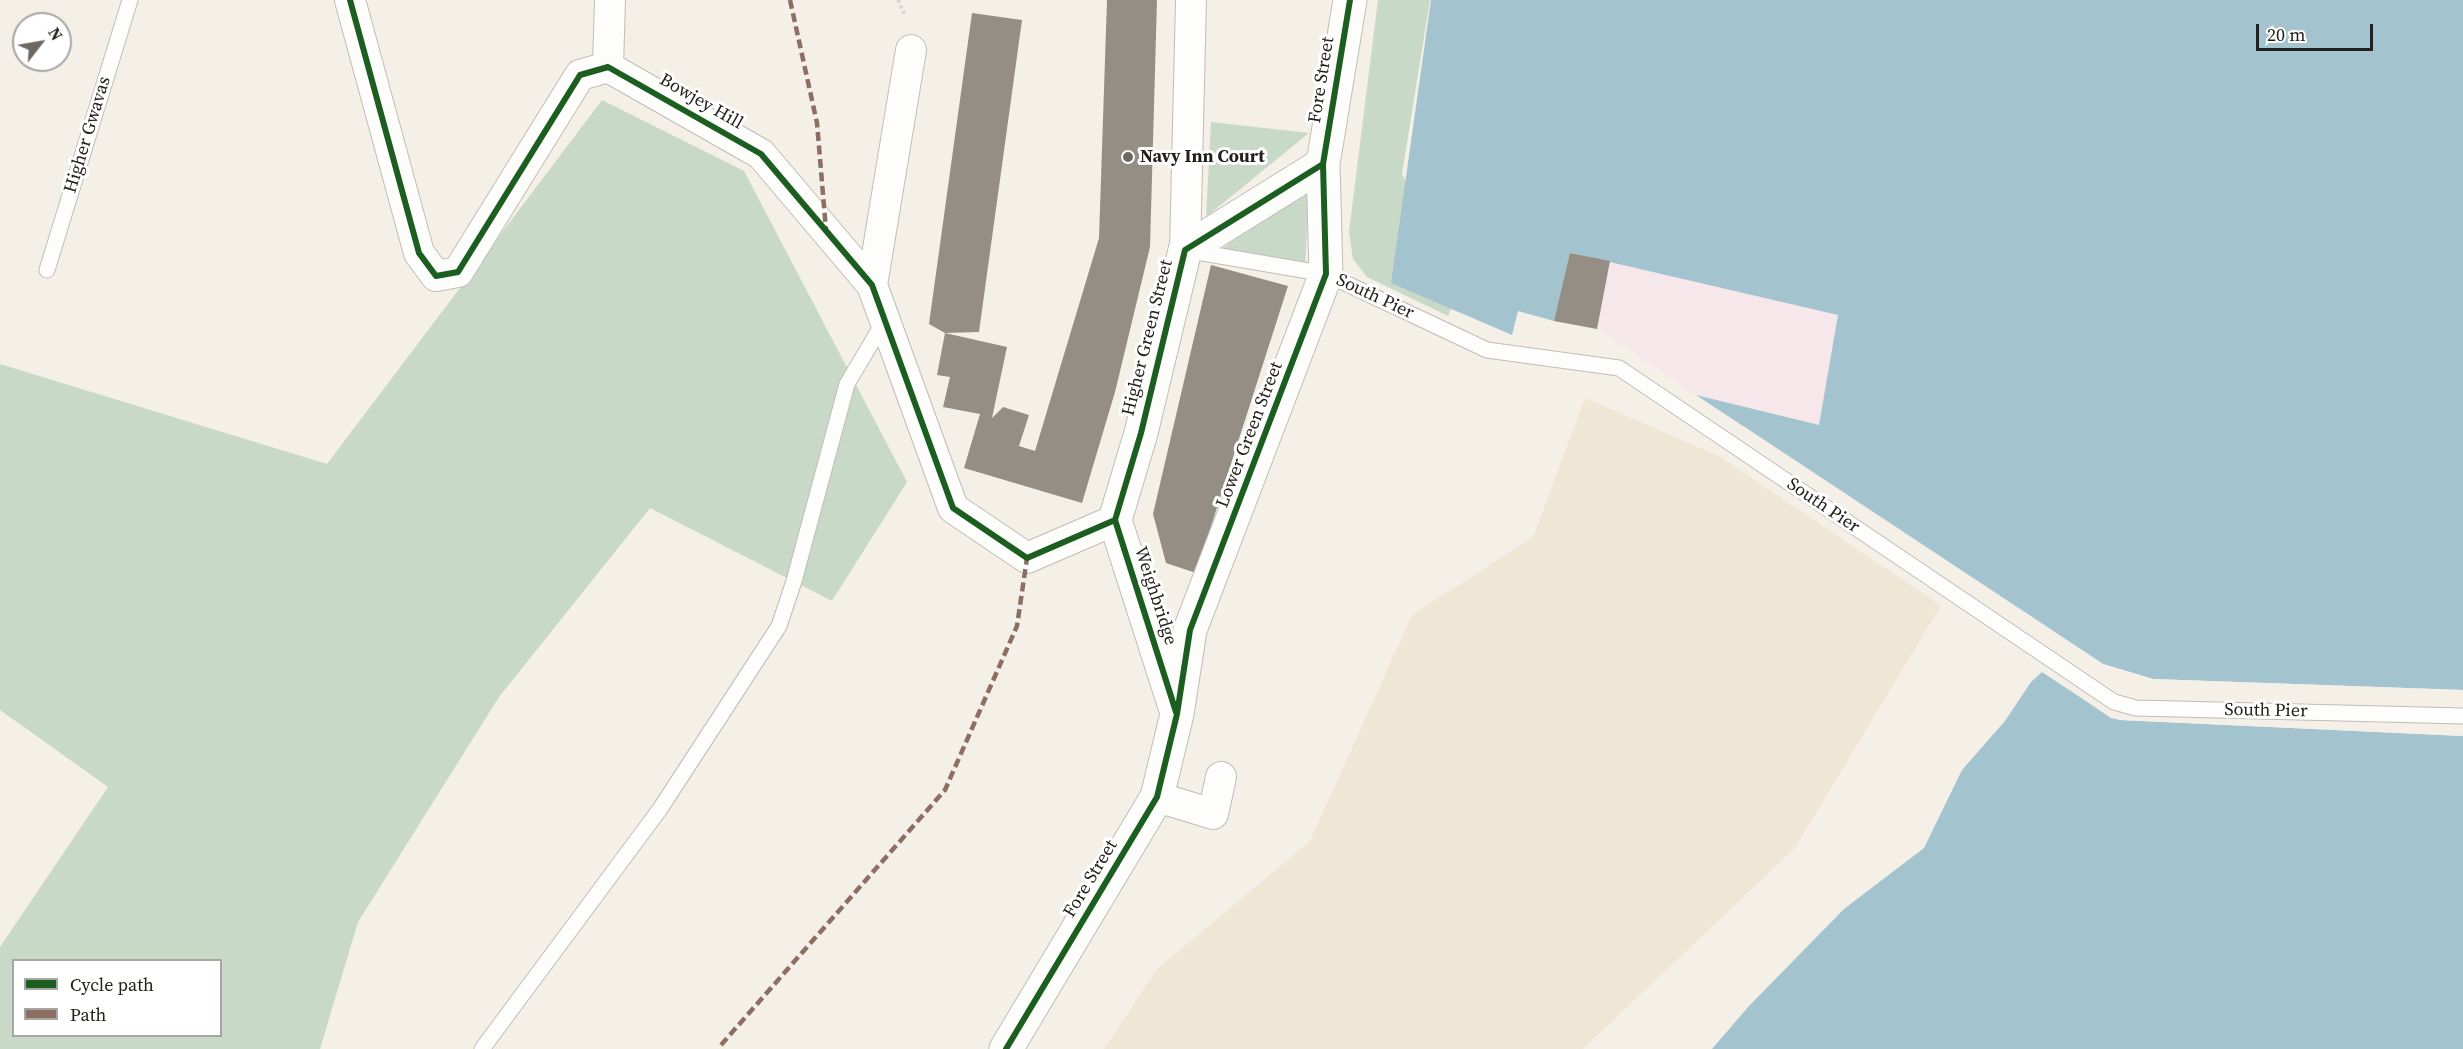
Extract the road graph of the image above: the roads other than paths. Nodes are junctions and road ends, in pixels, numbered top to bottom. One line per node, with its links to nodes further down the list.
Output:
1 (130, 0): 10 (lane, Higher Gwavas)
2 (350, 0): 7 (street)
3 (610, 0): 7 (street)
4 (1191, 0): 9 (street, Higher Green Street)
5 (1350, 0): 8 (street, Fore Street)
6 (911, 50): 12 (street)
7 (608, 67): 12 (street, Bowjey Hill)
8 (1323, 164): 9 (street, Higher Green Street); 11 (street, Lower Green Street)
9 (1185, 250): 11 (lane, South Pier); 14 (street, Higher Green Street)
10 (47, 270)
11 (1326, 274): 15 (street, Lower Green Street); 16 (lane, South Pier)
12 (872, 285): 13 (street, Bowjey Hill)
13 (885, 320): 14 (street, Bowjey Hill); 19 (lane)
14 (1115, 520): 15 (street, Weighbridge)
15 (1177, 714): 18 (street, Fore Street)
16 (2463, 716)
17 (1221, 777): 18 (street)
18 (1157, 797): 20 (street, Fore Street)
19 (482, 1049)
20 (1005, 1049)

